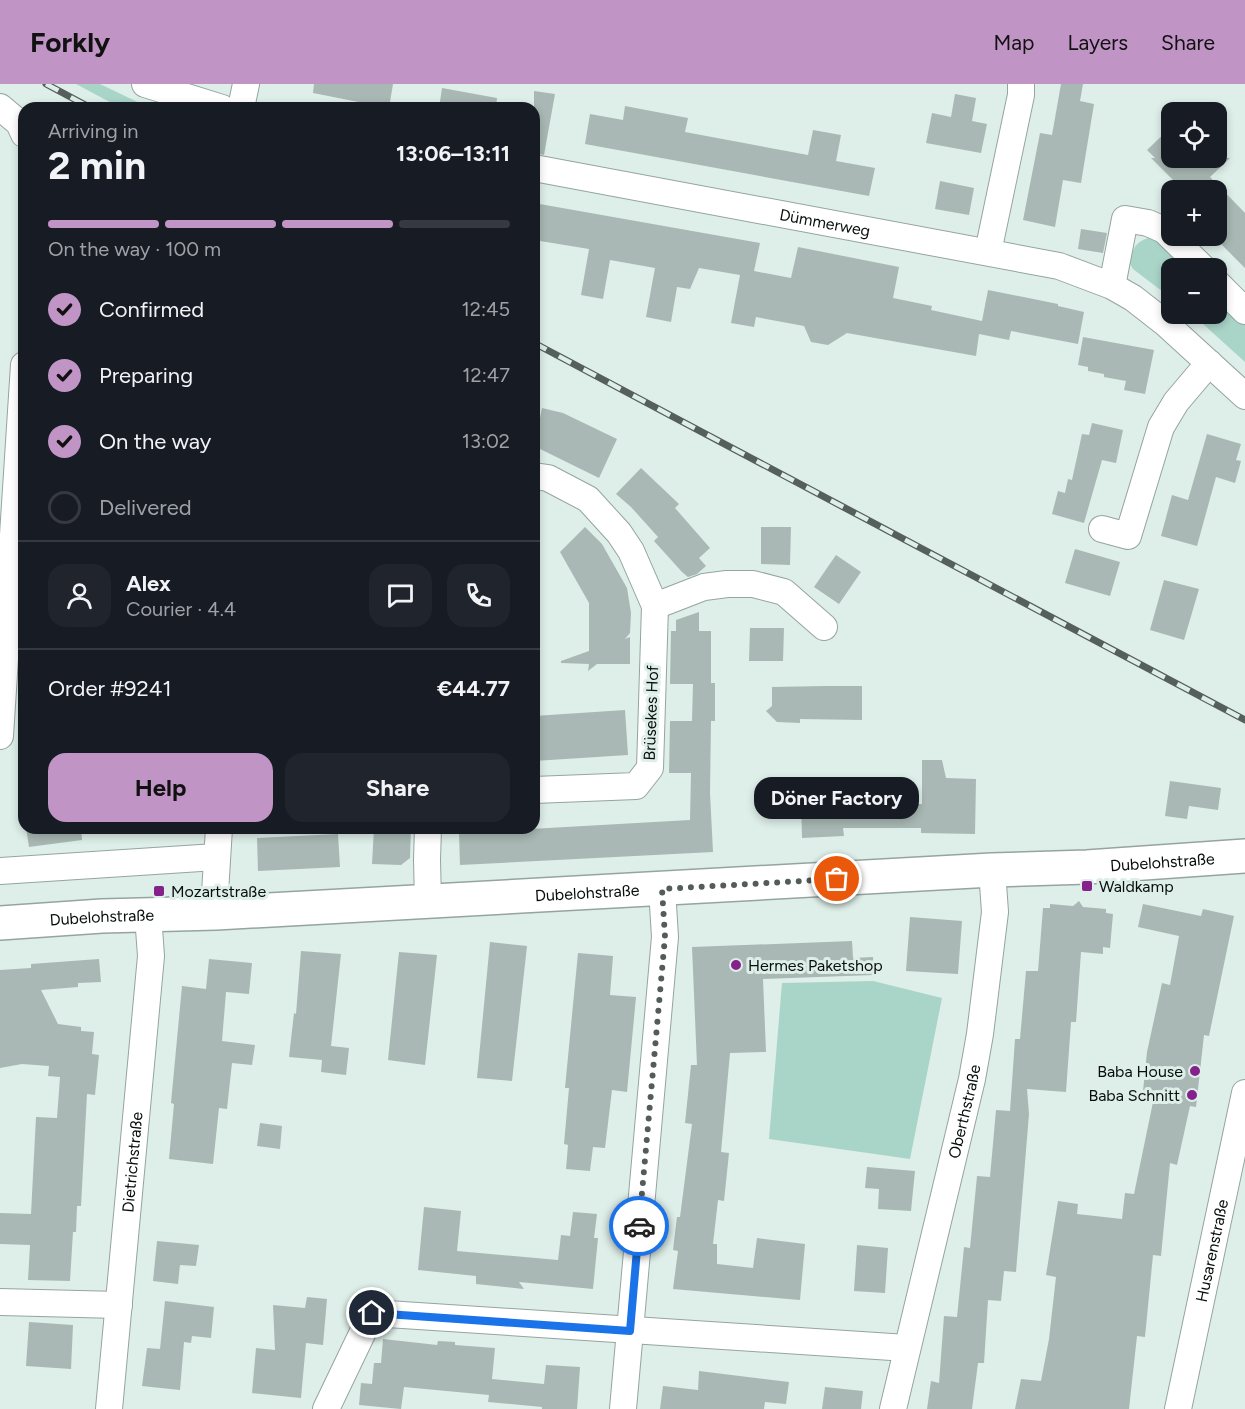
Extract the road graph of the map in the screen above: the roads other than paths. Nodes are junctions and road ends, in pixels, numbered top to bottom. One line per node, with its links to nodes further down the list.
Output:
1 (145, 84): 4 (street)
2 (246, 84): 5 (street)
3 (1021, 84): 7 (street)
4 (203, 102)
5 (242, 102)
6 (540, 169): 7 (street, Dümmerweg)
7 (988, 252): 9 (street, Dümmerweg)
8 (1193, 258): 9 (street)
9 (1112, 286): 12 (street, Dümmerweg)
10 (1227, 293): 11 (street)
11 (1245, 311)
12 (1209, 363): 13 (street, Dümmerweg); 16 (street)
13 (1244, 393)
14 (18, 444): 19 (street)
15 (540, 477): 17 (street, Brüsekes Hof)
16 (1102, 529)
17 (655, 606): 18 (street); 21 (street, Brüsekes Hof)
18 (824, 627)
19 (3, 641): 20 (street)
20 (0, 736)
21 (540, 790)
22 (218, 834): 25 (street)
23 (428, 834): 29 (street)
24 (1245, 856): 26 (main road, Dubelohstraße)
25 (216, 857): 27 (street); 30 (street)
26 (992, 870): 28 (main road, Dubelohstraße); 37 (street, Oberthstraße)
27 (0, 871)
28 (662, 889): 29 (main road, Dubelohstraße); 36 (street)
29 (428, 901): 30 (main road, Dubelohstraße)
30 (216, 913): 31 (main road, Dubelohstraße)
31 (148, 915): 32 (main road, Dubelohstraße); 35 (street, Dietrichstraße)
32 (0, 923)
33 (1245, 1093): 42 (street, Husarenstraße)
34 (0, 1302): 35 (street)
35 (119, 1305): 38 (street, Dietrichstraße)
36 (630, 1331): 37 (street); 39 (street); 40 (street)
37 (907, 1348): 41 (street, Oberthstraße)
38 (109, 1409)
39 (326, 1409)
40 (623, 1409)
41 (893, 1409)
42 (1178, 1409)

